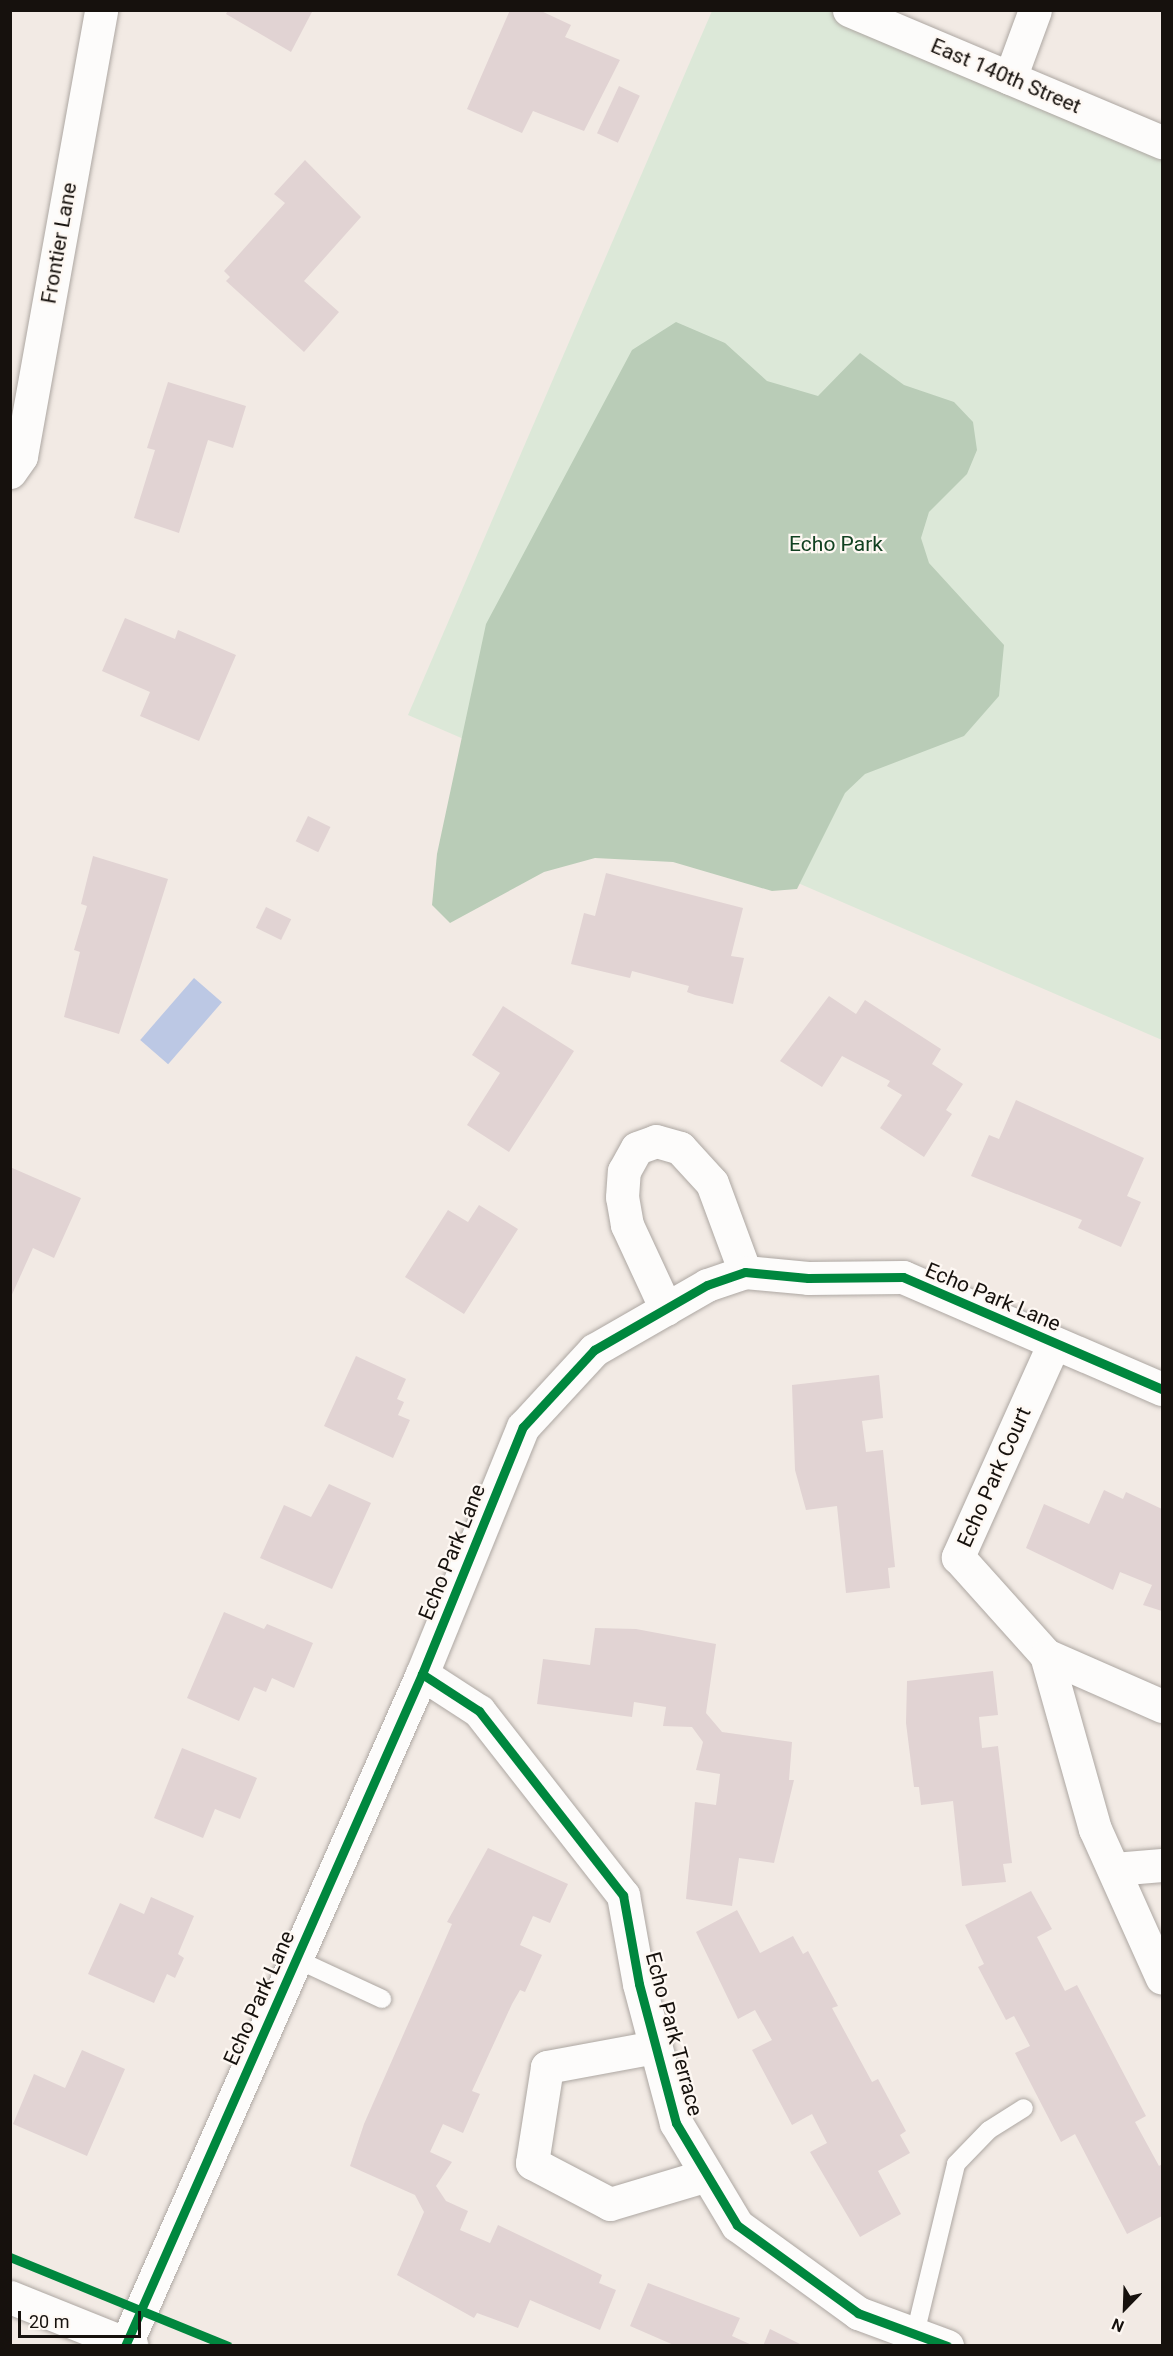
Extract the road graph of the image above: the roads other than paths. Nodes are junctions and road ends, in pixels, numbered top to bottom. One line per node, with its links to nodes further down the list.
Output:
1 (101, 10): 6 (street, Frontier Lane)
2 (849, 10): 4 (street, East 140th Street)
3 (1035, 10): 4 (street)
4 (1010, 78): 5 (street, East 140th Street)
5 (1162, 142)
6 (10, 472)
7 (745, 1272): 8 (street, Echo Park Lane); 8 (street); 9 (street, Echo Park Lane)
8 (666, 1309): 12 (street, Echo Park Lane)
9 (1054, 1343): 10 (street, Echo Park Lane); 11 (street, Echo Park Court)
10 (1162, 1389)
11 (1046, 1655): 13 (street, Echo Park Court); 15 (street, Echo Park Court)
12 (422, 1674): 16 (street, Echo Park Lane); 19 (street, Echo Park Terrace)
13 (1162, 1706)
14 (1162, 1866): 15 (street)
15 (1114, 1869): 17 (street, Echo Park Court)
16 (296, 1959): 18 (lane); 24 (street, Echo Park Lane)
17 (1162, 1978)
18 (382, 1999)
19 (655, 2047): 21 (street, Echo Park Terrace); 21 (street, Echo Park Terrace)
20 (1024, 2108): 23 (lane)
21 (707, 2175): 23 (street, Echo Park Terrace)
22 (10, 2297): 24 (street)
23 (915, 2334): 25 (street, Echo Park Terrace)
24 (127, 2345)
25 (947, 2346)

